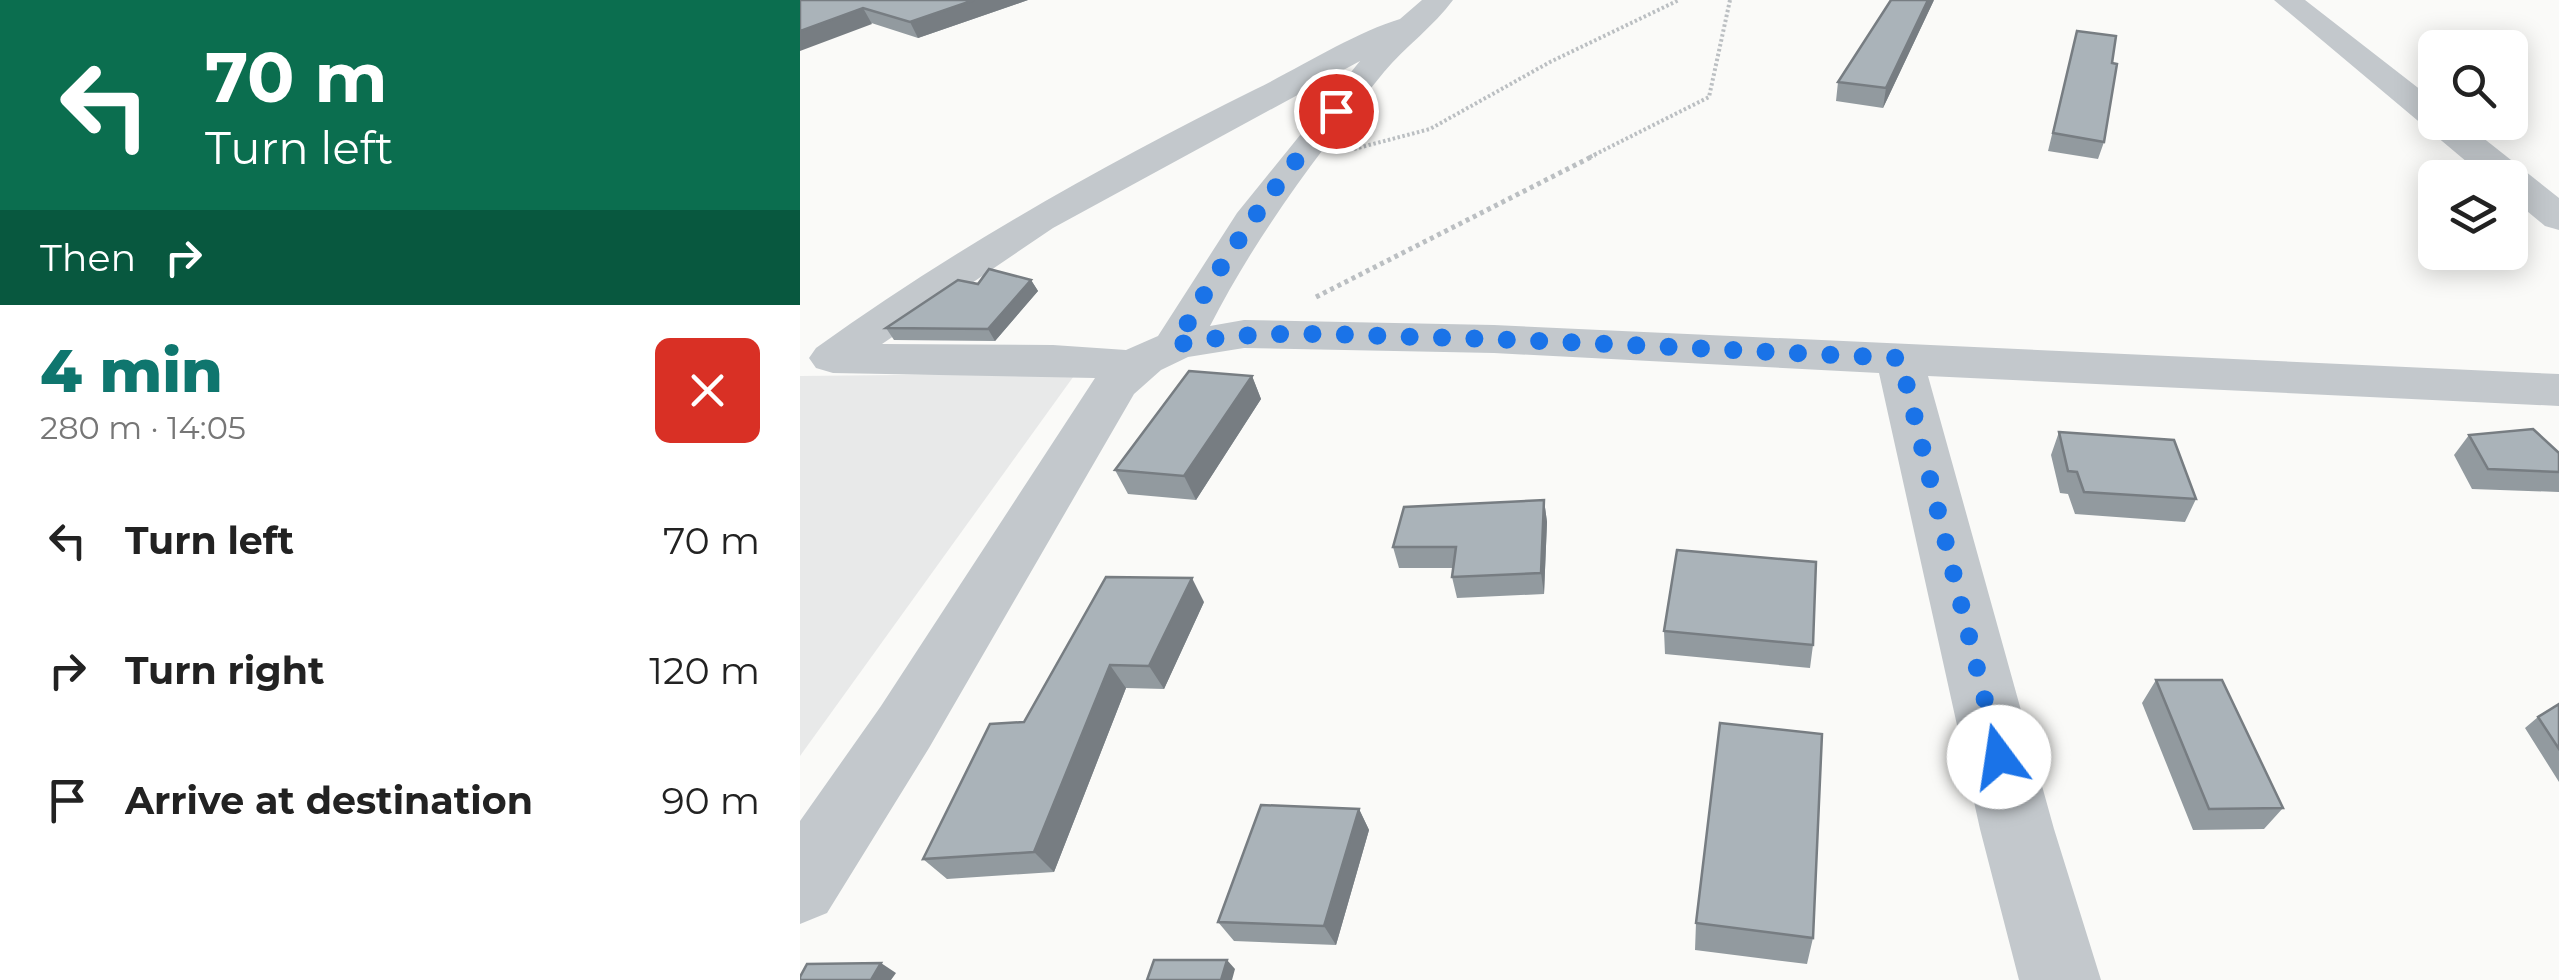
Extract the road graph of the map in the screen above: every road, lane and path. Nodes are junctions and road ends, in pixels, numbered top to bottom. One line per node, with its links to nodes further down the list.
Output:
1 (1439, 0): 5 (street)
2 (1678, 0): 9 (path)
3 (1730, 0): 12 (path)
4 (2288, 0): 6 (street)
5 (1404, 27): 9 (street); 13 (street)
6 (2418, 104)
7 (2463, 140): 8 (street)
8 (2488, 160)
9 (1290, 167): 13 (street)
10 (2528, 193): 11 (street)
11 (2559, 218)
12 (1244, 334): 13 (street); 14 (street)
13 (1156, 356): 16 (street)
14 (1900, 358): 15 (street); 17 (street)
15 (2559, 390)
16 (800, 886)
17 (2060, 980)

